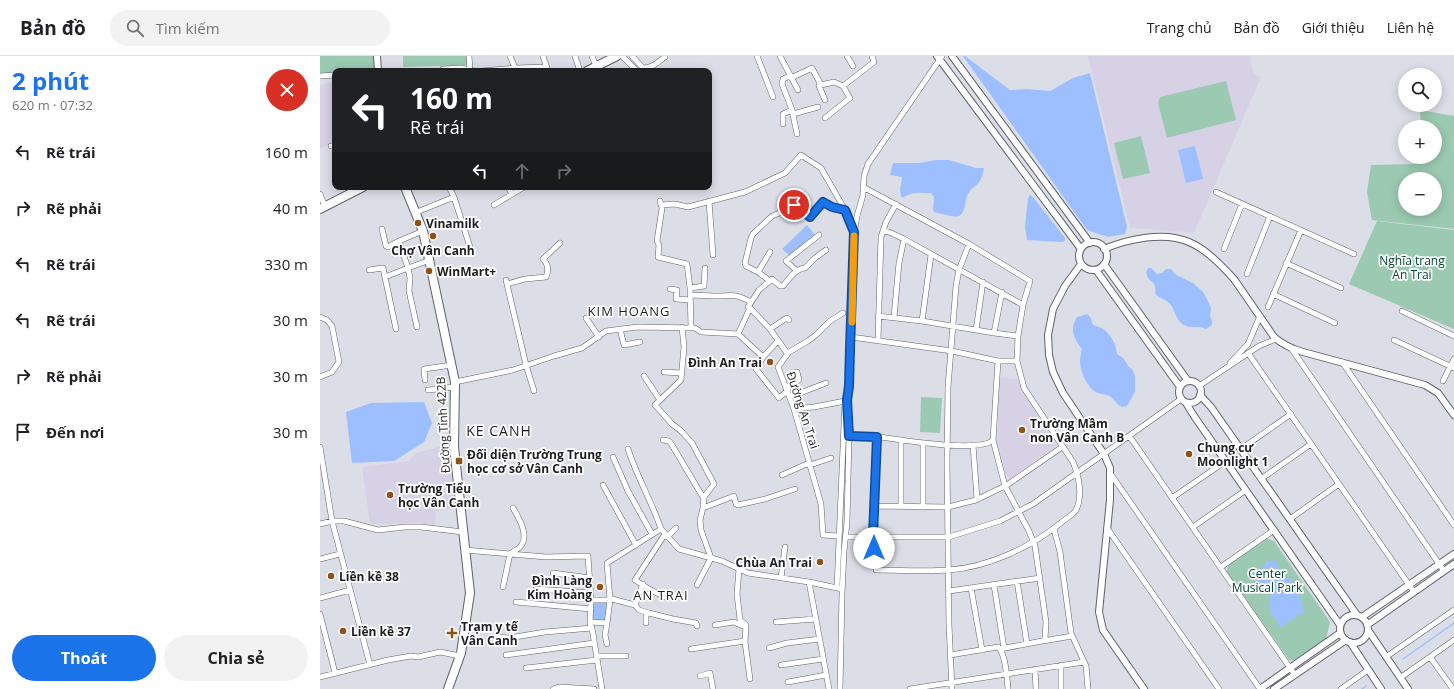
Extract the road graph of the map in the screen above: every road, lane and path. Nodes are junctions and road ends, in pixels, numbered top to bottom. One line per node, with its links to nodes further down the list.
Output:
1 (377, 56): 18 (street)
2 (470, 56): 19 (street)
3 (510, 56): 20 (street)
4 (543, 56): 21 (street)
5 (575, 56): 22 (street)
6 (592, 56): 16 (street)
7 (617, 56): 16 (main road); 24 (street)
8 (632, 56): 14 (street)
9 (756, 56): 31 (street)
10 (780, 56): 27 (street)
11 (847, 56): 17 (street)
12 (872, 56): 29 (street)
13 (952, 56): 64 (street)
14 (665, 57)
15 (939, 57): 38 (street); 68 (street)
16 (596, 66): 23 (main road)
17 (853, 66)
18 (378, 68)
19 (472, 68)
20 (516, 68)
21 (547, 68)
22 (579, 68)
23 (592, 68)
24 (633, 68)
25 (332, 75): 26 (street)
26 (320, 76)
27 (791, 77): 28 (street); 30 (street); 34 (street)
28 (820, 85): 29 (street); 32 (street)
29 (843, 86): 35 (street)
30 (798, 90)
31 (774, 97)
32 (825, 100)
33 (818, 107): 34 (street)
34 (793, 112): 36 (street); 37 (street)
35 (825, 118)
36 (783, 124)
37 (797, 134)
38 (863, 187): 49 (street); 60 (street)
39 (357, 190): 52 (main road)
40 (406, 190): 54 (main road, Đường Tỉnh 422B)
41 (450, 190): 47 (street)
42 (510, 190): 46 (street)
43 (519, 190): 46 (street)
44 (1216, 192): 50 (street)
45 (320, 194): 52 (street)
46 (512, 194): 51 (street)
47 (454, 197): 54 (street); 67 (street)
48 (709, 202): 53 (street); 74 (street); 91 (street)
49 (896, 204): 59 (street); 66 (street)
50 (1242, 204): 55 (street); 70 (street)
51 (494, 205)
52 (322, 208)
53 (845, 210): 60 (street); 86 (street)
54 (417, 212): 58 (main road, Đường Tỉnh 422B)
55 (1270, 216): 57 (street); 87 (street)
56 (382, 229): 63 (street)
57 (1301, 230): 73 (street); 77 (street)
58 (423, 231): 63 (street); 76 (main road, Đường Tỉnh 422B)
59 (883, 231): 62 (street); 103 (street)
60 (854, 232): 124 (street)
61 (819, 236): 85 (street)
62 (904, 239): 75 (street); 106 (street)
63 (399, 240): 80 (street)
64 (1090, 242): 68 (street); 69 (street)
65 (560, 243): 140 (street)
66 (969, 244): 83 (street); 98 (street)
67 (470, 247)
68 (1081, 249): 78 (street)
69 (1104, 249): 79 (street); 104 (street)
70 (1224, 249)
71 (826, 250): 85 (street)
72 (770, 252): 86 (street)
73 (1354, 254)
74 (713, 255)
75 (931, 255): 83 (street); 109 (street)
76 (430, 260): 80 (street); 139 (main road, Đường Tỉnh 422B)
77 (1286, 263): 92 (street); 95 (street)
78 (1081, 264): 84 (street); 179 (street)
79 (1104, 264): 84 (street); 149 (street)
80 (408, 268): 88 (street); 112 (street)
81 (705, 268): 91 (street)
82 (369, 270): 88 (street)
83 (959, 270): 90 (street); 111 (street)
84 (1096, 270): 154 (street)
85 (796, 271): 89 (street)
86 (758, 272): 89 (street)
87 (1247, 274)
88 (385, 277): 115 (street)
89 (770, 281): 97 (street)
90 (983, 282): 94 (street); 118 (street)
91 (690, 288): 96 (street)
92 (1341, 288)
93 (670, 289): 96 (street)
94 (1002, 292): 98 (street); 119 (street)
95 (1273, 294): 99 (street); 110 (street)
96 (690, 297): 97 (street); 114 (street)
97 (751, 302): 100 (street)
98 (1023, 304): 121 (street)
99 (1268, 307)
100 (750, 308): 117 (street); 120 (street)
101 (1402, 312): 122 (street)
102 (844, 313): 132 (street)
103 (878, 316): 106 (street); 128 (street)
104 (1260, 316): 125 (street); 142 (street)
105 (320, 317): 147 (street)
106 (894, 317): 109 (street)
107 (586, 318): 123 (street)
108 (789, 320): 117 (street)
109 (922, 321): 111 (street)
110 (1335, 323)
111 (952, 326): 118 (street); 131 (street)
112 (418, 327)
113 (682, 328): 114 (street); 116 (street); 145 (street)
114 (691, 328): 120 (street)
115 (396, 329)
116 (620, 329): 123 (street); 129 (street)
117 (770, 329): 127 (street)
118 (976, 330): 119 (street)
119 (994, 333): 121 (street)
120 (738, 334): 134 (street)
121 (1018, 336): 137 (street)
122 (1454, 336)
123 (599, 337): 140 (street)
124 (851, 337): 128 (street); 165 (street)
125 (1276, 339): 130 (street); 133 (street)
126 (1394, 340): 141 (street)
127 (778, 341): 132 (street); 134 (street)
128 (878, 341): 131 (street)
129 (640, 342)
130 (1291, 348): 138 (street); 230 (street)
131 (952, 351): 136 (street); 173 (street)
132 (787, 353): 155 (street, Đường An Trai)
133 (1248, 353): 142 (street); 163 (street)
134 (763, 357): 155 (street)
135 (1454, 359): 141 (street)
136 (998, 361): 137 (street); 170 (street)
137 (1017, 361): 176 (street)
138 (1342, 362): 164 (street); 207 (street)
139 (452, 365): 148 (street); 152 (main road, Đường Tỉnh 422B)
140 (526, 365): 152 (street); 157 (street)
141 (1452, 367): 150 (street)
142 (1225, 368): 153 (street)
143 (664, 372): 145 (street)
144 (797, 372): 155 (street)
145 (681, 373): 160 (street)
146 (644, 376): 160 (street)
147 (320, 378)
148 (425, 380)
149 (1188, 381): 153 (street); 154 (street)
150 (1443, 381)
151 (826, 383): 159 (street)
152 (455, 385): 156 (street); 214 (main road, Đường Tỉnh 422B)
153 (1199, 386): 158 (street)
154 (1180, 387): 161 (street)
155 (787, 389): 159 (street, Đường An Trai)
156 (428, 390)
157 (534, 391)
158 (1200, 395): 161 (street); 178 (street)
159 (790, 397): 162 (street, Đường An Trai)
160 (660, 400): 195 (street)
161 (1184, 401): 167 (street); 183 (street)
162 (794, 409): 184 (street, Đường An Trai); 217 (street)
163 (1291, 414): 172 (street); 178 (street)
164 (1454, 415)
165 (849, 436): 166 (street); 219 (street)
166 (877, 437): 169 (street); 198 (street)
167 (1130, 437): 179 (street); 194 (street)
168 (663, 440): 195 (street)
169 (901, 440): 171 (street); 197 (street)
170 (993, 440): 174 (street); 191 (street)
171 (923, 443): 173 (street); 199 (street)
172 (1311, 444): 188 (street); 189 (street)
173 (947, 445): 174 (street); 200 (street)
174 (973, 445): 196 (street)
175 (320, 447): 180 (street)
176 (1062, 447): 185 (street); 191 (street)
177 (628, 450): 211 (street)
178 (1241, 450): 188 (street)
179 (1104, 454): 185 (street); 186 (street)
180 (320, 456): 205 (street)
181 (613, 457): 215 (street)
182 (831, 458): 184 (street)
183 (1226, 461): 193 (street); 194 (street)
184 (809, 464): 187 (street); 217 (street, Đường An Trai)
185 (1077, 473): 203 (street); 212 (street)
186 (1110, 473): 210 (street); 333 (street)
187 (782, 475)
188 (1261, 479): 204 (street)
189 (1339, 484): 204 (street); 245 (street)
190 (603, 485): 222 (street)
191 (1005, 486): 196 (street); 203 (street)
192 (795, 489): 202 (street)
193 (1246, 490): 208 (street); 213 (street)
194 (1172, 498): 208 (street)
195 (704, 499): 202 (street)
196 (977, 500): 200 (street)
197 (901, 505): 198 (street); 199 (street)
198 (875, 506): 218 (street)
199 (923, 507): 200 (street)
200 (948, 507): 220 (street)
201 (513, 508): 226 (street)
202 (703, 508): 228 (street)
203 (1018, 513): 220 (street); 221 (street)
204 (1290, 519): 264 (street)
205 (332, 520): 206 (street); 214 (street); 225 (street)
206 (320, 524)
207 (1454, 525)
208 (1193, 527): 232 (street)
209 (676, 528): 216 (street)
210 (1107, 528): 331 (street); 332 (street)
211 (661, 529): 215 (street); 216 (street)
212 (1054, 529): 221 (street); 278 (street)
213 (1274, 530): 232 (street); 270 (street)
214 (463, 532): 224 (main road, Đường Tỉnh 422B)
215 (652, 534): 222 (street)
216 (666, 536): 228 (street); 242 (street)
217 (838, 536): 247 (street)
218 (873, 536): 219 (street); 220 (street); 234 (street)
219 (846, 537): 247 (street)
220 (948, 537): 234 (street)
221 (1034, 542): 234 (street); 239 (street)
222 (636, 545): 257 (street)
223 (785, 547): 238 (street)
224 (465, 550): 226 (street); 294 (main road, Đường Tỉnh 422B)
225 (340, 554): 229 (street); 250 (street)
226 (510, 554): 237 (street); 246 (street)
227 (1454, 554): 230 (street)
228 (711, 558): 233 (street); 243 (street)
229 (320, 559)
230 (1440, 564): 235 (street); 245 (street)
231 (1454, 564): 235 (street)
232 (1220, 567): 305 (street)
233 (739, 569): 238 (street); 273 (street)
234 (948, 570): 251 (street)
235 (1444, 571): 252 (street)
236 (553, 573): 237 (street)
237 (590, 578): 253 (street)
238 (781, 578): 241 (street)
239 (1040, 578): 240 (street); 283 (street)
240 (1017, 581): 244 (street); 287 (street)
241 (809, 582): 247 (street); 265 (street)
242 (643, 584): 254 (street); 259 (street)
243 (697, 585)
244 (994, 585): 248 (street); 289 (street)
245 (1410, 585): 252 (street); 264 (street)
246 (503, 587)
247 (839, 588): 324 (street)
248 (971, 588): 251 (street); 291 (street)
249 (536, 589): 253 (street)
250 (350, 590): 255 (street); 301 (street)
251 (949, 591): 293 (street)
252 (1414, 592): 274 (street)
253 (591, 593): 256 (street)
254 (666, 597)
255 (320, 598)
256 (591, 600): 257 (street); 260 (street)
257 (610, 600): 259 (street); 268 (street)
258 (516, 602): 260 (street)
259 (635, 605): 262 (street)
260 (591, 609): 266 (street)
261 (1454, 610): 296 (street)
262 (649, 613): 269 (street); 272 (street)
263 (320, 614): 277 (street)
264 (1360, 616): 270 (street); 274 (street)
265 (816, 619): 267 (street); 280 (street)
266 (590, 622): 268 (street); 275 (street)
267 (776, 622)
268 (607, 623): 286 (street)
269 (646, 623)
270 (1340, 624): 276 (street)
271 (715, 625): 273 (street)
272 (698, 626)
273 (746, 626): 282 (street)
274 (1367, 627): 284 (street); 296 (street)
275 (592, 628): 279 (street); 285 (street)
276 (1340, 633): 284 (street); 305 (street)
277 (323, 636): 308 (street)
278 (1072, 636): 283 (street); 300 (street)
279 (497, 637)
280 (820, 639): 288 (street); 299 (street)
281 (1454, 640): 297 (street)
282 (745, 641): 290 (street); 315 (street)
283 (1042, 641): 287 (street)
284 (1348, 641): 307 (street); 311 (street)
285 (594, 643): 292 (street); 298 (street)
286 (607, 644)
287 (1027, 644): 289 (street)
288 (769, 648)
289 (1002, 648): 291 (street); 309 (street)
290 (691, 649)
291 (982, 650): 293 (street)
292 (506, 655)
293 (950, 655): 317 (street)
294 (460, 656): 301 (street); 318 (main road, Đường Tỉnh 422B)
295 (626, 656): 298 (street)
296 (1386, 657): 314 (street)
297 (1430, 657): 314 (street); 338 (street)
298 (597, 658): 304 (street); 321 (street)
299 (823, 659): 302 (street); 310 (street)
300 (1084, 662): 303 (street); 330 (street)
301 (370, 665): 308 (street)
302 (782, 665)
303 (1061, 665): 306 (street); 329 (street)
304 (526, 668)
305 (1290, 668): 311 (street); 333 (street)
306 (1035, 670): 309 (street); 328 (street)
307 (1368, 670): 335 (street); 336 (street)
308 (335, 673): 313 (street)
309 (1006, 674): 317 (street); 327 (street)
310 (826, 675): 316 (street); 323 (street)
311 (1295, 675): 334 (street)
312 (700, 676): 322 (street)
313 (320, 677)
314 (1400, 678): 337 (street)
315 (750, 679)
316 (788, 682)
317 (951, 683): 325 (street); 326 (street)
318 (448, 689)
319 (553, 689): 320 (street)
320 (594, 689)
321 (602, 689)
322 (713, 689)
323 (828, 689)
324 (840, 689)
325 (910, 689)
326 (952, 689)
327 (1008, 689)
328 (1036, 689)
329 (1061, 689)
330 (1088, 689)
331 (1144, 689)
332 (1219, 689)
333 (1260, 689)
334 (1274, 689)
335 (1341, 689)
336 (1381, 689)
337 (1408, 689)
338 (1453, 689)

